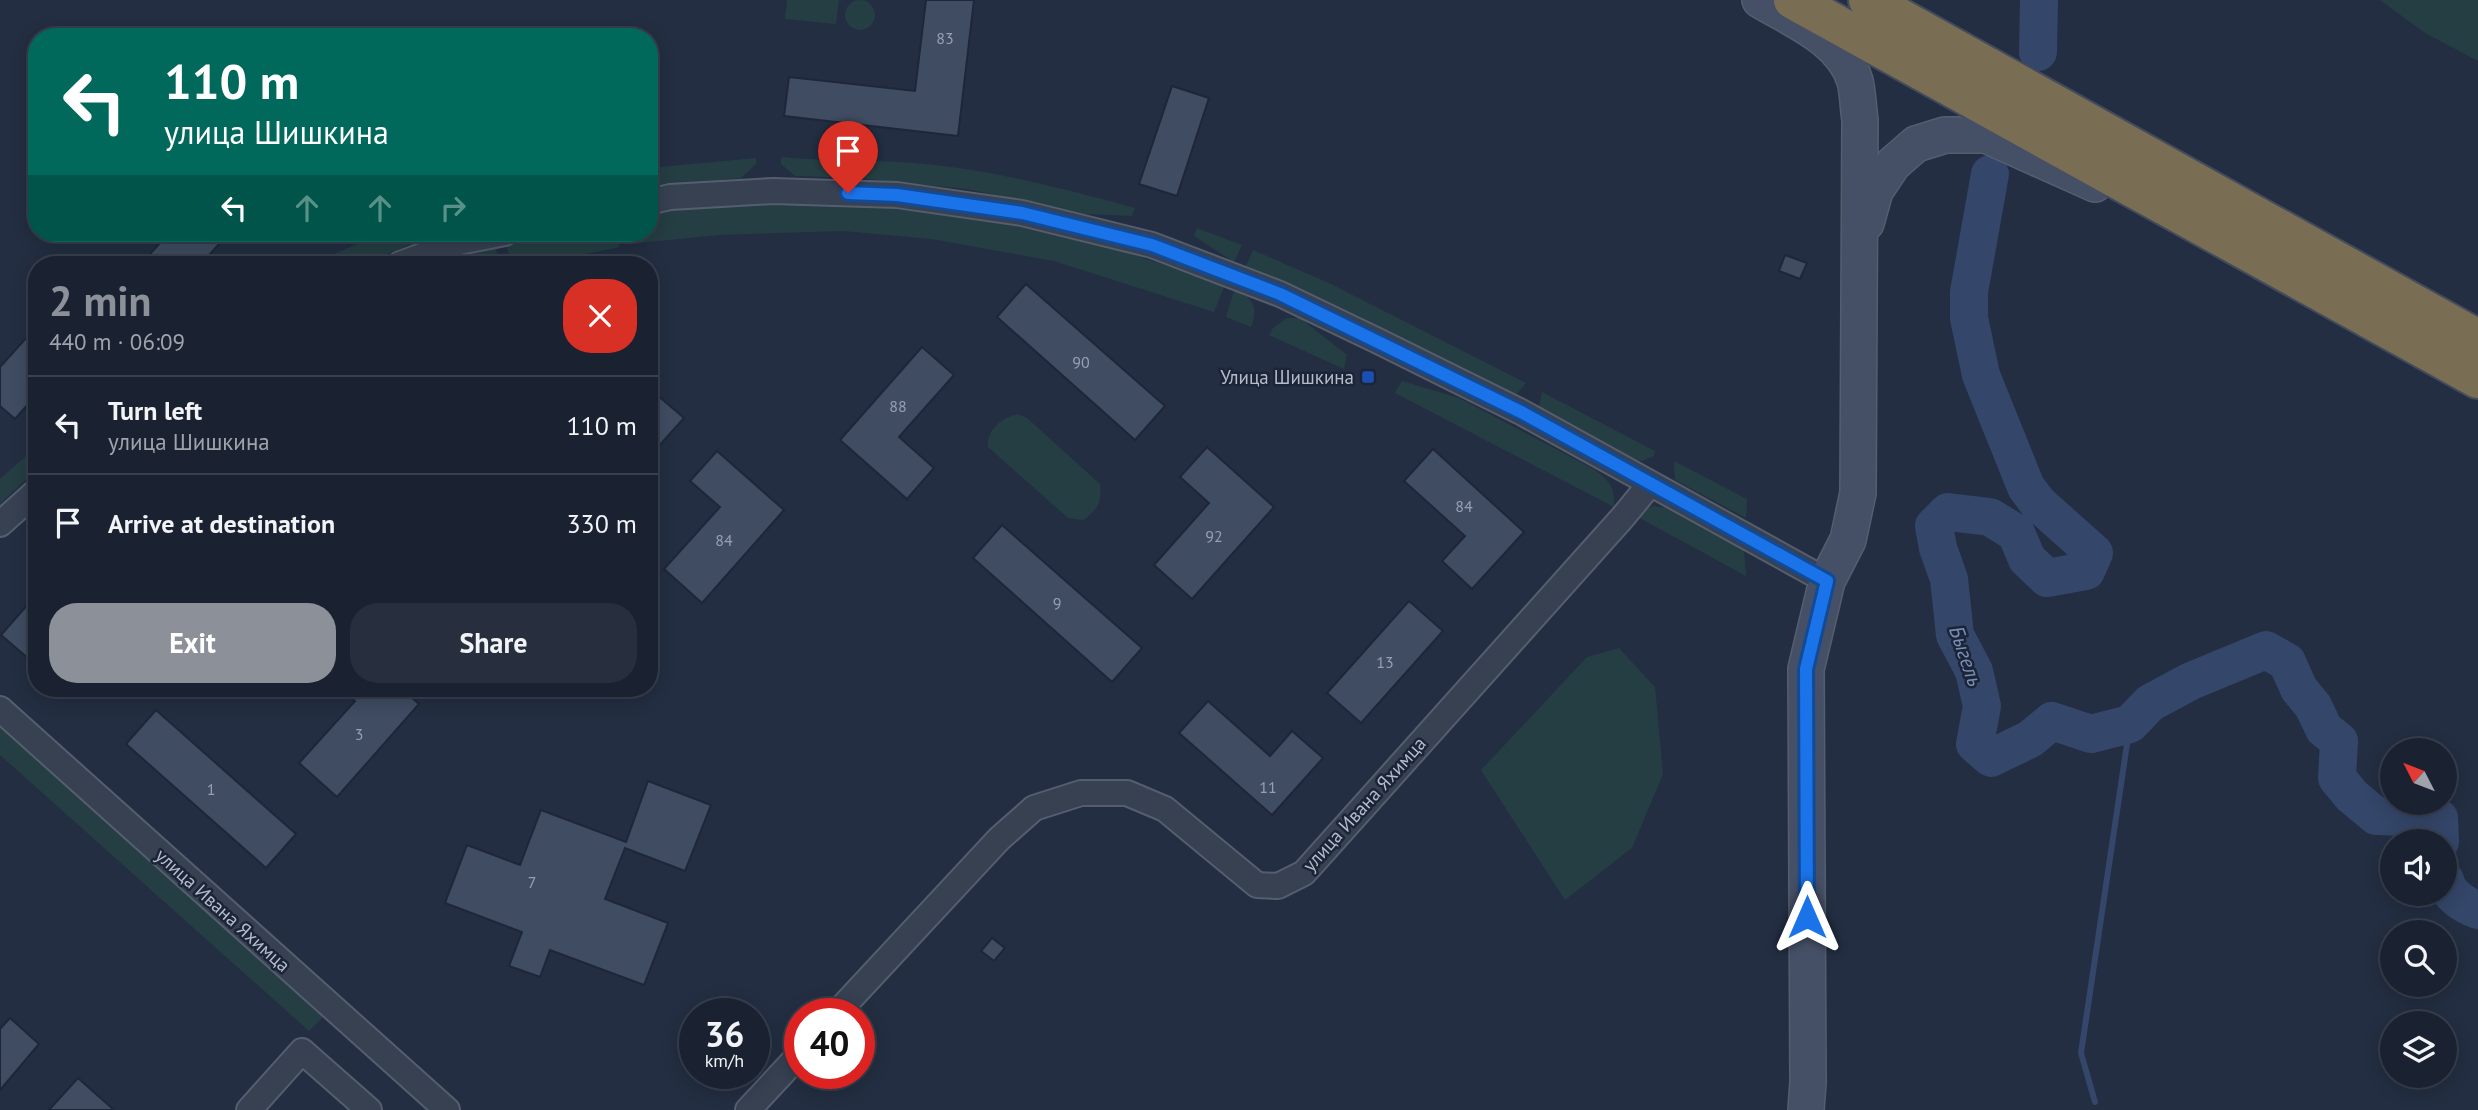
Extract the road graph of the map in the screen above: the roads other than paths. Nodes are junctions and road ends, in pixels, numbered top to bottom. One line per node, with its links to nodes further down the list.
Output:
1 (1760, 0): 7 (street)
2 (1793, 0): 6 (highway)
3 (1868, 0): 9 (highway)
4 (658, 200): 11 (street)
5 (448, 242): 8 (street)
6 (2230, 242): 7 (street); 10 (highway)
7 (1858, 250): 14 (street)
8 (418, 256)
9 (2478, 339)
10 (2478, 379)
11 (1650, 484): 14 (street); 16 (street, улица Ивана Яхимца)
12 (28, 499): 13 (street)
13 (0, 524)
14 (1827, 581): 22 (street)
15 (0, 709): 20 (street, улица Ивана Яхимца)
16 (852, 998)
17 (784, 1071): 21 (street)
18 (250, 1110): 19 (street)
19 (369, 1110)
20 (447, 1110)
21 (748, 1110)
22 (1806, 1110)

